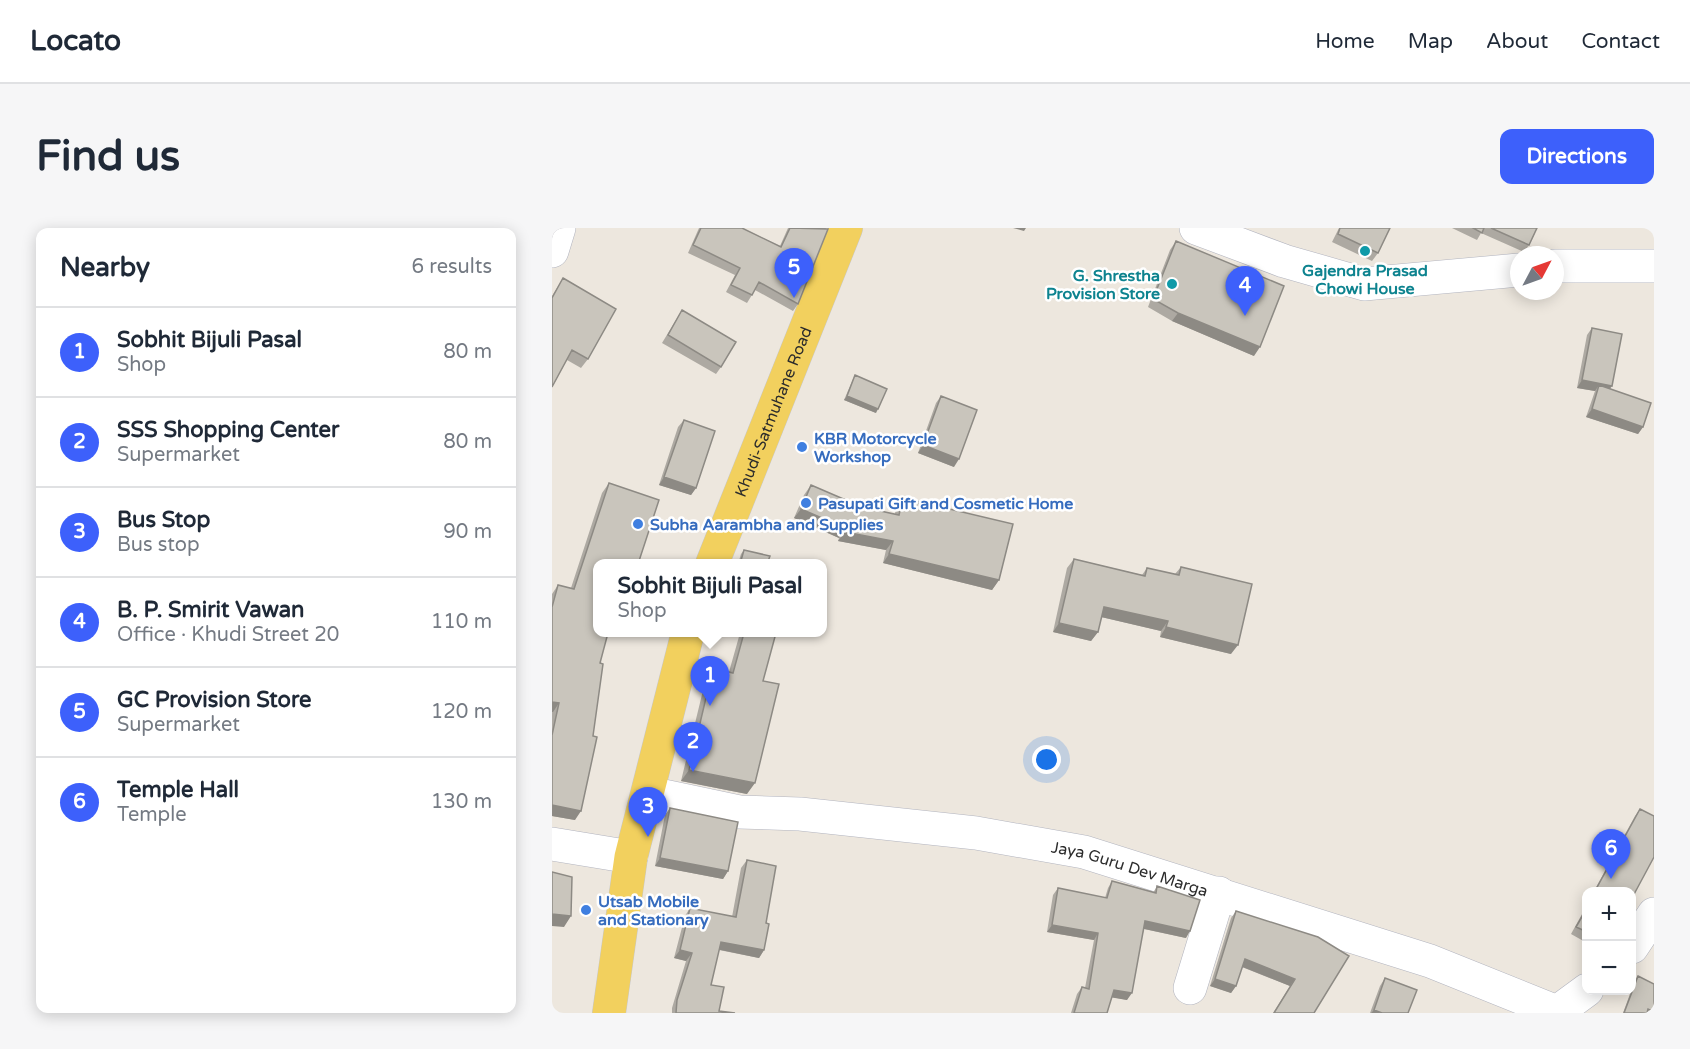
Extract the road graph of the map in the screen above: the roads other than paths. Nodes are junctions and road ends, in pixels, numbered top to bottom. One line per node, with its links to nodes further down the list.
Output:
1 (559, 228): 4 (street)
2 (846, 228): 8 (main road, Khudi-Satmuhane Road)
3 (1196, 228): 7 (street)
4 (552, 251)
5 (1564, 266): 6 (street)
6 (1654, 266)
7 (1510, 271)
8 (714, 559)
9 (687, 637): 10 (main road)
10 (649, 793): 12 (main road); 13 (street, Jaya Guru Dev Marga)
11 (552, 844): 12 (street)
12 (631, 857): 20 (main road)
13 (1220, 893): 16 (street); 19 (street, Jaya Guru Dev Marga)
14 (1654, 914): 15 (street)
15 (1636, 941)
16 (1190, 988)
17 (1582, 994): 19 (street, Jaya Guru Dev Marga)
18 (1602, 995): 21 (street)
19 (1557, 1012)
20 (609, 1013)
21 (1593, 1013)

